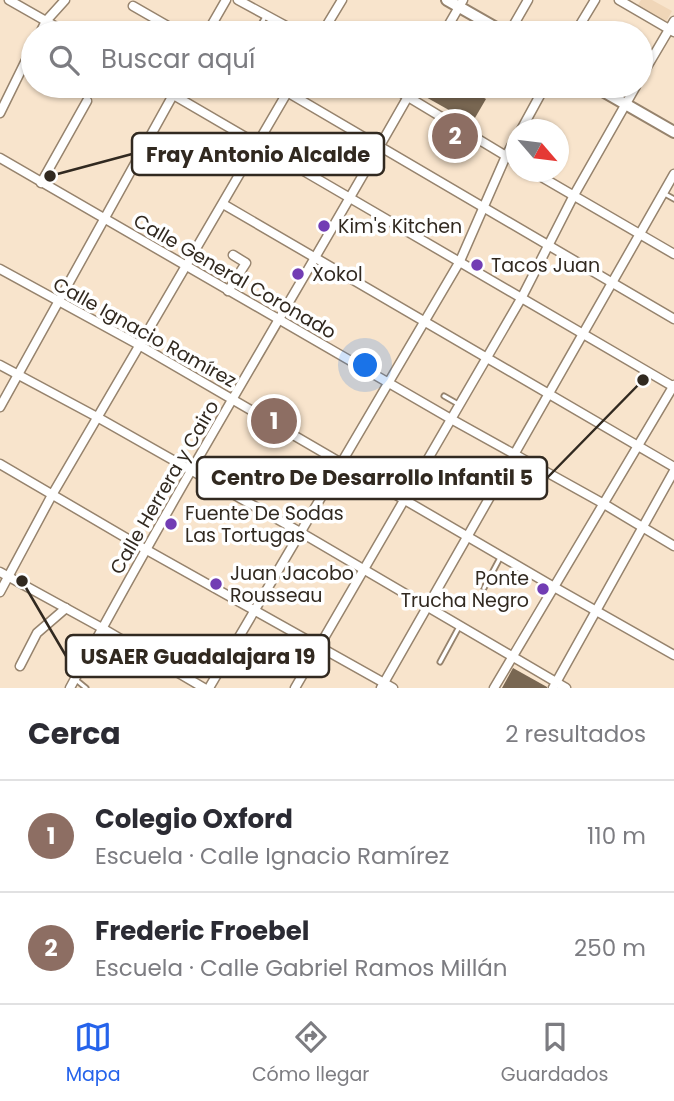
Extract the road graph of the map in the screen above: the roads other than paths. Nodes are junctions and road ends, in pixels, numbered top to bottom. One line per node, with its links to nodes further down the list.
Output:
1 (9, 0): 13 (street)
2 (65, 0): 13 (street)
3 (226, 0): 15 (street)
4 (238, 0): 12 (street)
5 (342, 0): 18 (street)
6 (447, 0): 10 (street)
7 (528, 0): 21 (street)
8 (595, 0): 22 (street)
9 (619, 0): 24 (street)
10 (461, 3): 19 (street); 20 (street)
11 (133, 6): 14 (street)
12 (266, 15): 16 (lane); 17 (street)
13 (46, 21)
14 (159, 21)
15 (214, 21)
16 (263, 21)
17 (277, 21)
18 (329, 21)
19 (451, 21)
20 (489, 21)
21 (515, 21)
22 (582, 21)
23 (674, 21): 24 (street)
24 (671, 31): 25 (street)
25 (653, 52)
26 (21, 70): 38 (street)
27 (172, 98): 54 (street)
28 (179, 98): 41 (street)
29 (284, 98): 41 (street)
30 (303, 98): 42 (street)
31 (407, 98): 42 (street, Calle Herrera y Cairo)
32 (411, 98): 43 (street)
33 (538, 98): 39 (street)
34 (615, 98): 37 (street)
35 (629, 98): 37 (street)
36 (87, 101): 47 (street)
37 (625, 104): 40 (street); 49 (street)
38 (0, 113)
39 (527, 119)
40 (674, 132)
41 (258, 143): 50 (street); 52 (street)
42 (380, 146): 50 (street, Calle Herrera y Cairo); 53 (street)
43 (506, 156): 53 (street)
44 (0, 159): 47 (street, Calle General Coronado)
45 (674, 174): 48 (street)
46 (551, 182): 49 (street)
47 (41, 183): 54 (street, Calle General Coronado)
48 (663, 192): 51 (lane); 55 (street)
49 (574, 195): 55 (street); 56 (street)
50 (351, 197): 59 (street, Calle Herrera y Cairo); 60 (street)
51 (674, 199)
52 (223, 204): 59 (street); 61 (street)
53 (483, 208): 56 (street); 60 (street)
54 (104, 219): 61 (street, Calle General Coronado); 66 (street)
55 (639, 233): 57 (street); 63 (street)
56 (549, 246): 63 (street); 65 (street)
57 (674, 254)
58 (233, 255): 64 (street)
59 (315, 259): 68 (street, Calle Herrera y Cairo); 69 (street)
60 (460, 261): 65 (street); 69 (street)
61 (185, 266): 64 (street, Calle General Coronado); 71 (street)
62 (0, 269): 66 (street, Calle Ignacio Ramírez)
63 (611, 281): 67 (street); 70 (street)
64 (228, 291): 68 (street, Calle General Coronado)
65 (522, 298): 70 (street); 72 (street)
66 (59, 302): 71 (street, Calle Ignacio Ramírez); 74 (street)
67 (674, 319)
68 (279, 320): 75 (street, Calle General Coronado); 79 (street, Calle Herrera y Cairo)
69 (424, 322): 72 (street); 75 (street)
70 (583, 333): 76 (street); 77 (street)
71 (138, 345): 79 (street, Calle Ignacio Ramírez); 82 (street)
72 (486, 359): 77 (street); 80 (street)
73 (0, 365): 74 (street)
74 (18, 375): 81 (street); 82 (street)
75 (388, 383): 83 (street, Calle General Coronado); 86 (street)
76 (674, 386): 84 (street)
77 (548, 395): 84 (street); 85 (street)
78 (444, 396): 80 (lane)
79 (233, 400): 86 (street, Calle Ignacio Ramírez); 89 (street, Calle Herrera y Cairo)
80 (460, 405): 83 (street)
81 (0, 407)
82 (97, 417): 89 (street); 90 (street)
83 (451, 419): 85 (street, Calle General Coronado); 91 (street)
84 (638, 446): 88 (street); 92 (street)
85 (514, 455): 92 (street, Calle General Coronado); 95 (street)
86 (341, 462): 91 (street, Calle Ignacio Ramírez); 94 (street)
87 (0, 464): 90 (street)
88 (674, 469): 93 (street)
89 (190, 470): 94 (street); 97 (street, Calle Herrera y Cairo)
90 (52, 495): 97 (street); 101 (street)
91 (404, 500): 95 (street, Calle Ignacio Ramírez); 99 (street)
92 (604, 504): 93 (street, Calle General Coronado); 102 (street)
93 (643, 527): 96 (street, Calle General Coronado); 108 (street)
94 (300, 532): 99 (street); 107 (street)
95 (467, 536): 98 (street, Calle Ignacio Ramírez); 105 (street)
96 (674, 546)
97 (145, 550): 107 (street); 110 (street, Calle Herrera y Cairo)
98 (501, 556): 102 (street, Calle Ignacio Ramírez); 103 (lane)
99 (365, 569): 105 (street); 111 (street)
100 (0, 572): 101 (street)
101 (9, 576): 104 (street); 106 (street)
102 (554, 587): 108 (street, Calle Ignacio Ramírez); 113 (street)
103 (484, 588)
104 (0, 592)
105 (428, 606): 109 (street); 117 (street)
106 (66, 608): 110 (street); 115 (street)
107 (254, 611): 111 (street); 121 (street)
108 (597, 611): 112 (street, Calle Ignacio Ramírez); 118 (street)
109 (460, 625): 113 (street); 114 (lane)
110 (102, 628): 116 (street, Calle Herrera y Cairo); 121 (street)
111 (318, 647): 117 (street); 122 (street)
112 (674, 655)
113 (513, 656): 118 (street); 124 (street)
114 (440, 662)
115 (20, 666)
116 (75, 679): 119 (street, Calle Herrera y Cairo); 120 (lane)
117 (382, 685): 123 (street)
118 (554, 685): 125 (street)
119 (70, 688)
120 (86, 688)
121 (206, 688)
122 (295, 688)
123 (393, 688)
124 (494, 688)
125 (566, 688)

